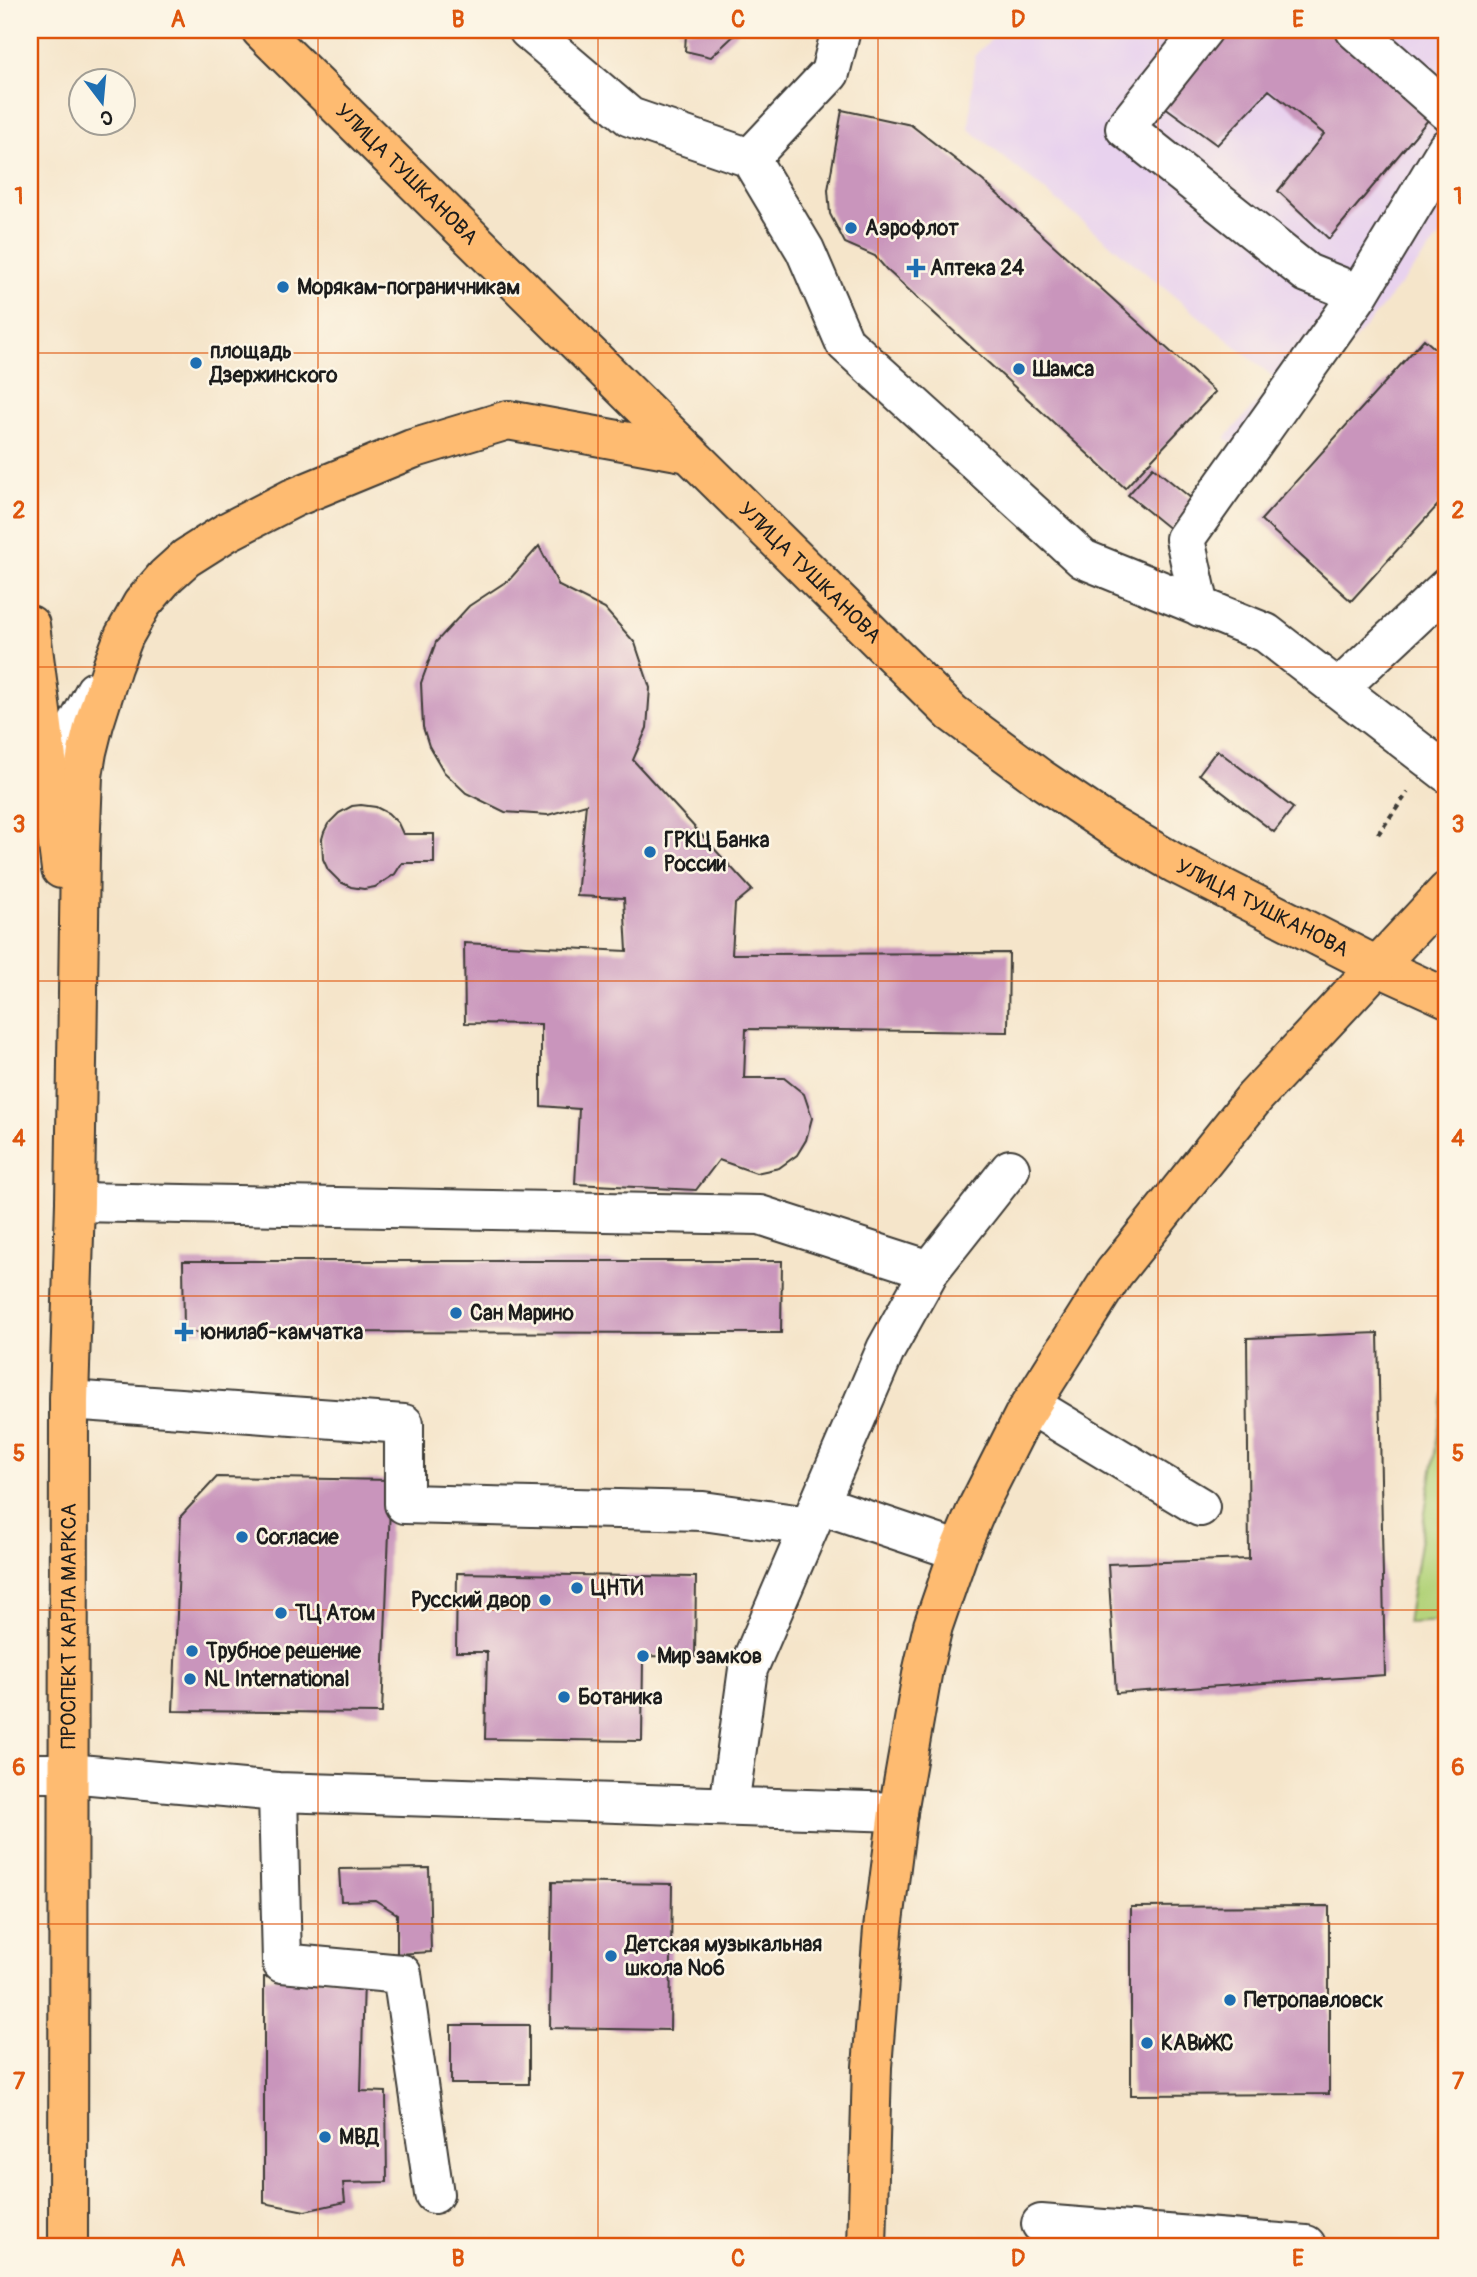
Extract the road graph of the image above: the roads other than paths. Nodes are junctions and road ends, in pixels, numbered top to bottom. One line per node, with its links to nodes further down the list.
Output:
1 (261, 30): 10 (main road, УЛИЦА ТУШКАНОВА)
2 (528, 30): 8 (lane)
3 (841, 30): 8 (lane)
4 (1203, 30): 9 (lane)
5 (1355, 30): 6 (lane)
6 (1447, 111)
7 (1447, 148): 9 (lane)
8 (750, 158): 12 (lane)
9 (1359, 294): 12 (lane)
10 (689, 453): 14 (main road); 19 (main road, УЛИЦА ТУШКАНОВА)
11 (1447, 587): 15 (lane)
12 (1200, 607): 15 (lane)
13 (30, 625): 17 (main road)
14 (124, 636): 17 (lane); 21 (main road)
15 (1338, 689): 16 (lane)
16 (1438, 767)
17 (40, 792): 21 (main road)
18 (1447, 891): 19 (main road)
19 (1377, 966): 20 (main road, УЛИЦА ТУШКАНОВА); 26 (main road)
20 (1447, 998)
21 (78, 1005): 23 (main road, ПРОСПЕКТ КАРЛА МАРКСА)
22 (1010, 1169): 24 (lane)
23 (75, 1202): 24 (lane); 25 (main road, ПРОСПЕКТ КАРЛА МАРКСА)
24 (930, 1270): 28 (lane)
25 (69, 1400): 28 (lane); 31 (main road, ПРОСПЕКТ КАРЛА МАРКСА)
26 (1031, 1405): 27 (lane); 29 (main road)
27 (1200, 1507)
28 (814, 1515): 29 (lane); 33 (lane)
29 (959, 1551): 34 (main road)
30 (30, 1773): 31 (lane)
31 (69, 1773): 32 (lane); 37 (main road, ПРОСПЕКТ КАРЛА МАРКСА)
32 (278, 1793): 33 (lane); 35 (lane)
33 (729, 1806): 34 (lane)
34 (898, 1812): 38 (main road)
35 (434, 2194)
36 (1041, 2224): 39 (lane)
37 (68, 2247)
38 (867, 2247)
39 (1306, 2247)

